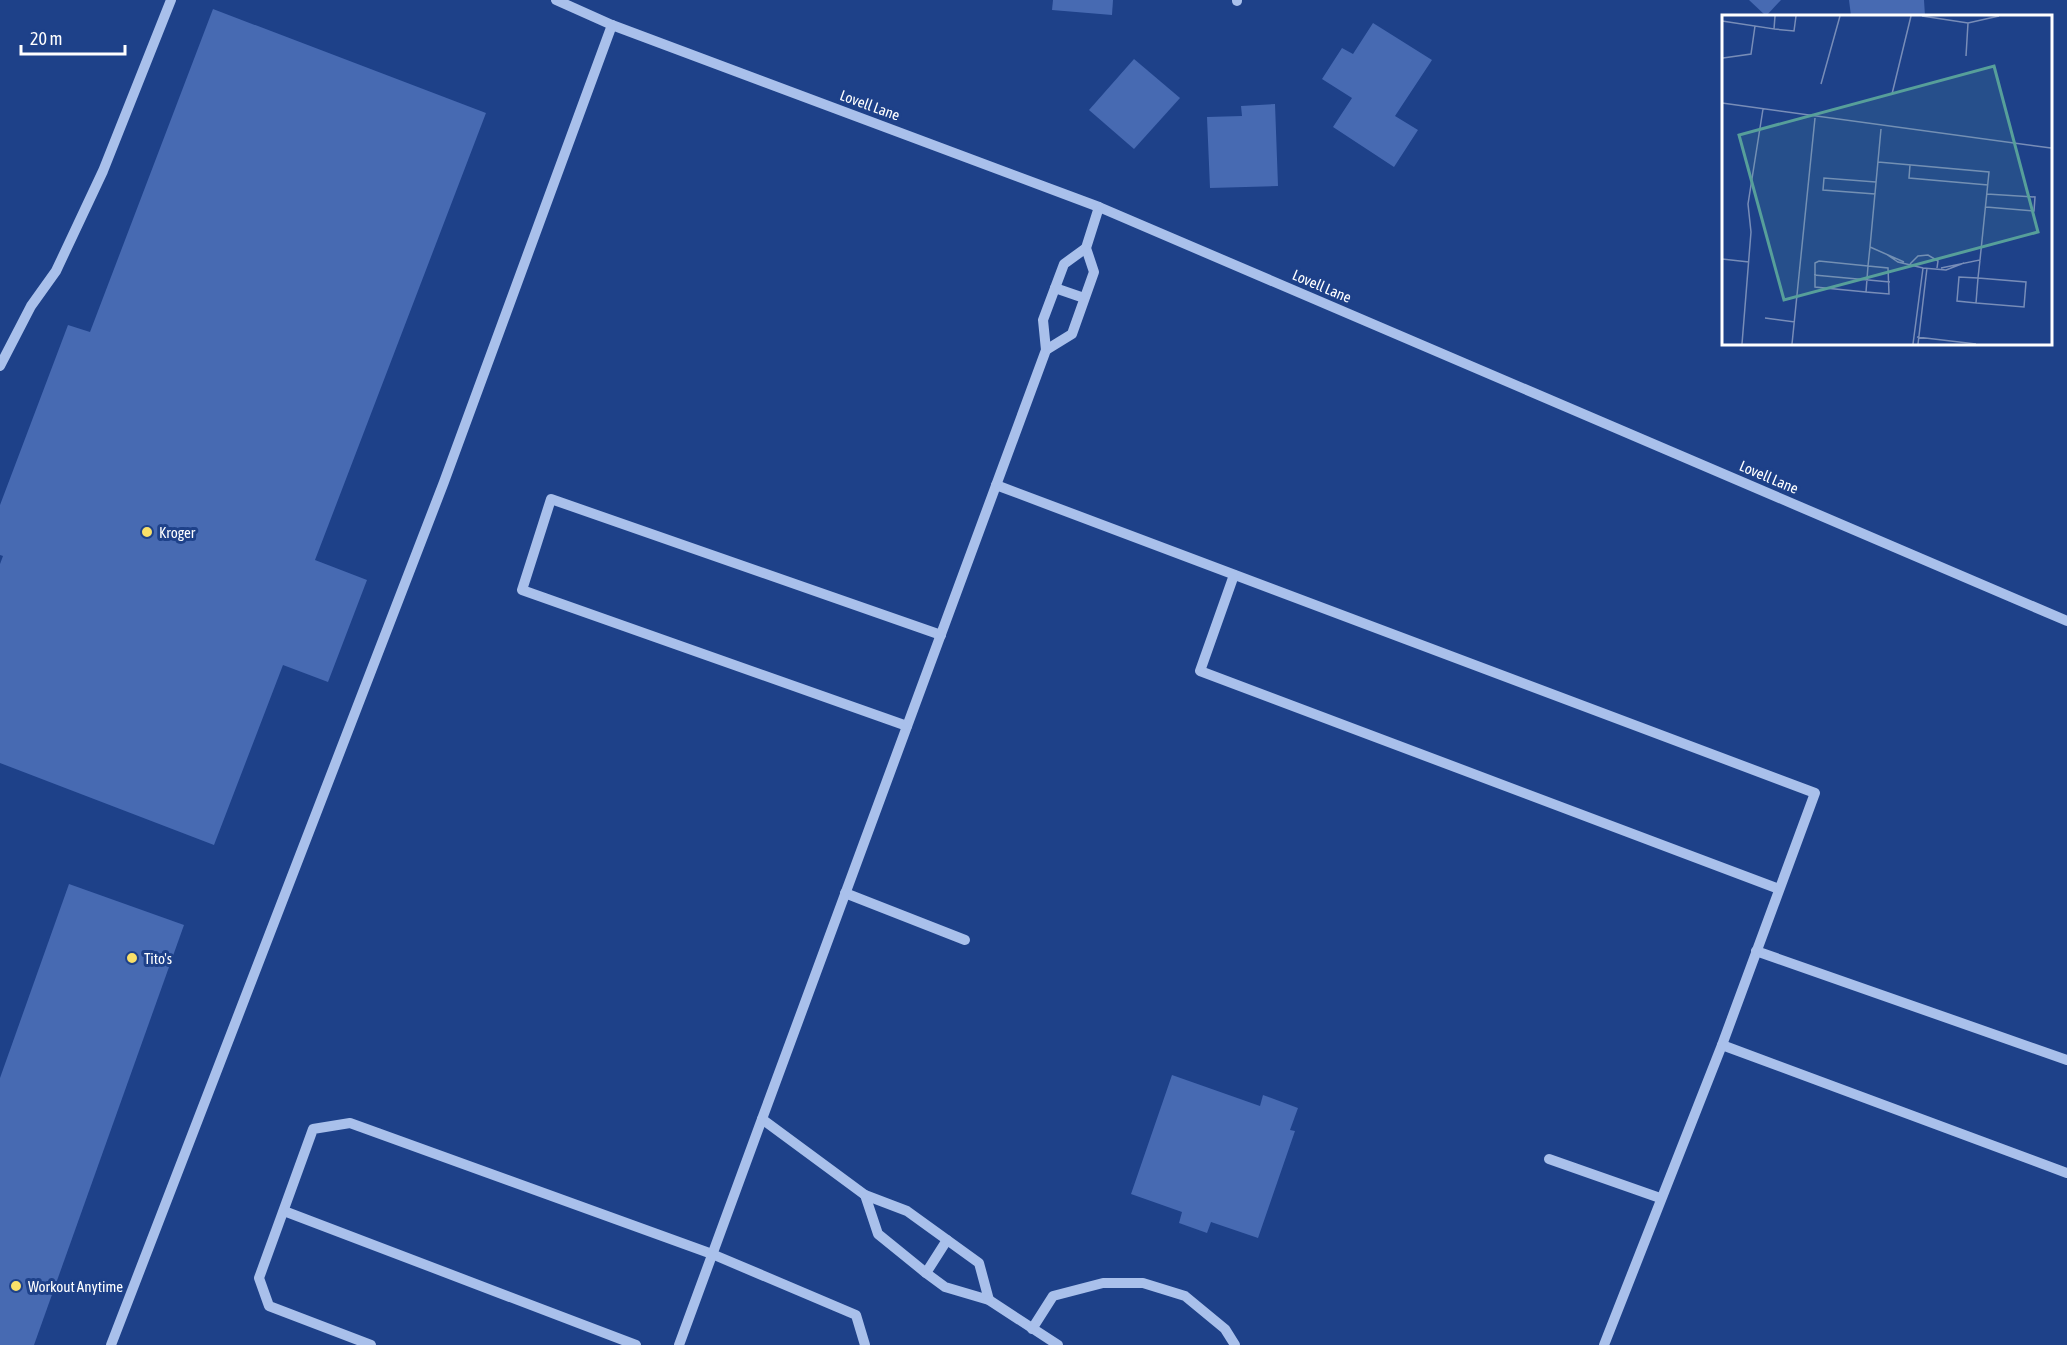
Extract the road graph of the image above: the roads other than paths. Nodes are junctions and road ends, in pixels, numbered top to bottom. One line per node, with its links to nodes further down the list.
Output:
1 (171, 0): 9 (street)
2 (556, 0): 3 (street, Lovell Lane)
3 (612, 25): 4 (street, Lovell Lane); 32 (street)
4 (1099, 207): 5 (street); 12 (street, Lovell Lane)
5 (1086, 248): 6 (street); 7 (street)
6 (1055, 288): 7 (street); 8 (street)
7 (1084, 298): 8 (street)
8 (1046, 350): 10 (street)
9 (0, 366)
10 (996, 485): 11 (street); 13 (street)
11 (1234, 575): 15 (street); 15 (street)
12 (2067, 621)
13 (941, 635): 14 (street); 14 (street)
14 (907, 726): 16 (street)
15 (1779, 889): 18 (street)
16 (845, 893): 17 (street); 21 (street)
17 (965, 940)
18 (1756, 951): 19 (street); 20 (street)
19 (1722, 1045): 23 (street); 25 (street)
20 (2067, 1060)
21 (762, 1119): 24 (street); 28 (street)
22 (1549, 1159): 25 (street)
23 (2067, 1173)
24 (865, 1195): 27 (street); 29 (street)
25 (1660, 1198): 39 (street)
26 (284, 1211): 28 (street); 33 (street); 34 (street)
27 (947, 1240): 29 (street); 30 (street)
28 (712, 1254): 35 (street); 36 (street)
29 (926, 1273): 30 (street)
30 (989, 1300): 31 (street)
31 (1032, 1329): 37 (street); 38 (street)
32 (111, 1345)
33 (371, 1345)
34 (636, 1345)
35 (679, 1345)
36 (865, 1345)
37 (1058, 1345)
38 (1235, 1345)
39 (1604, 1345)

